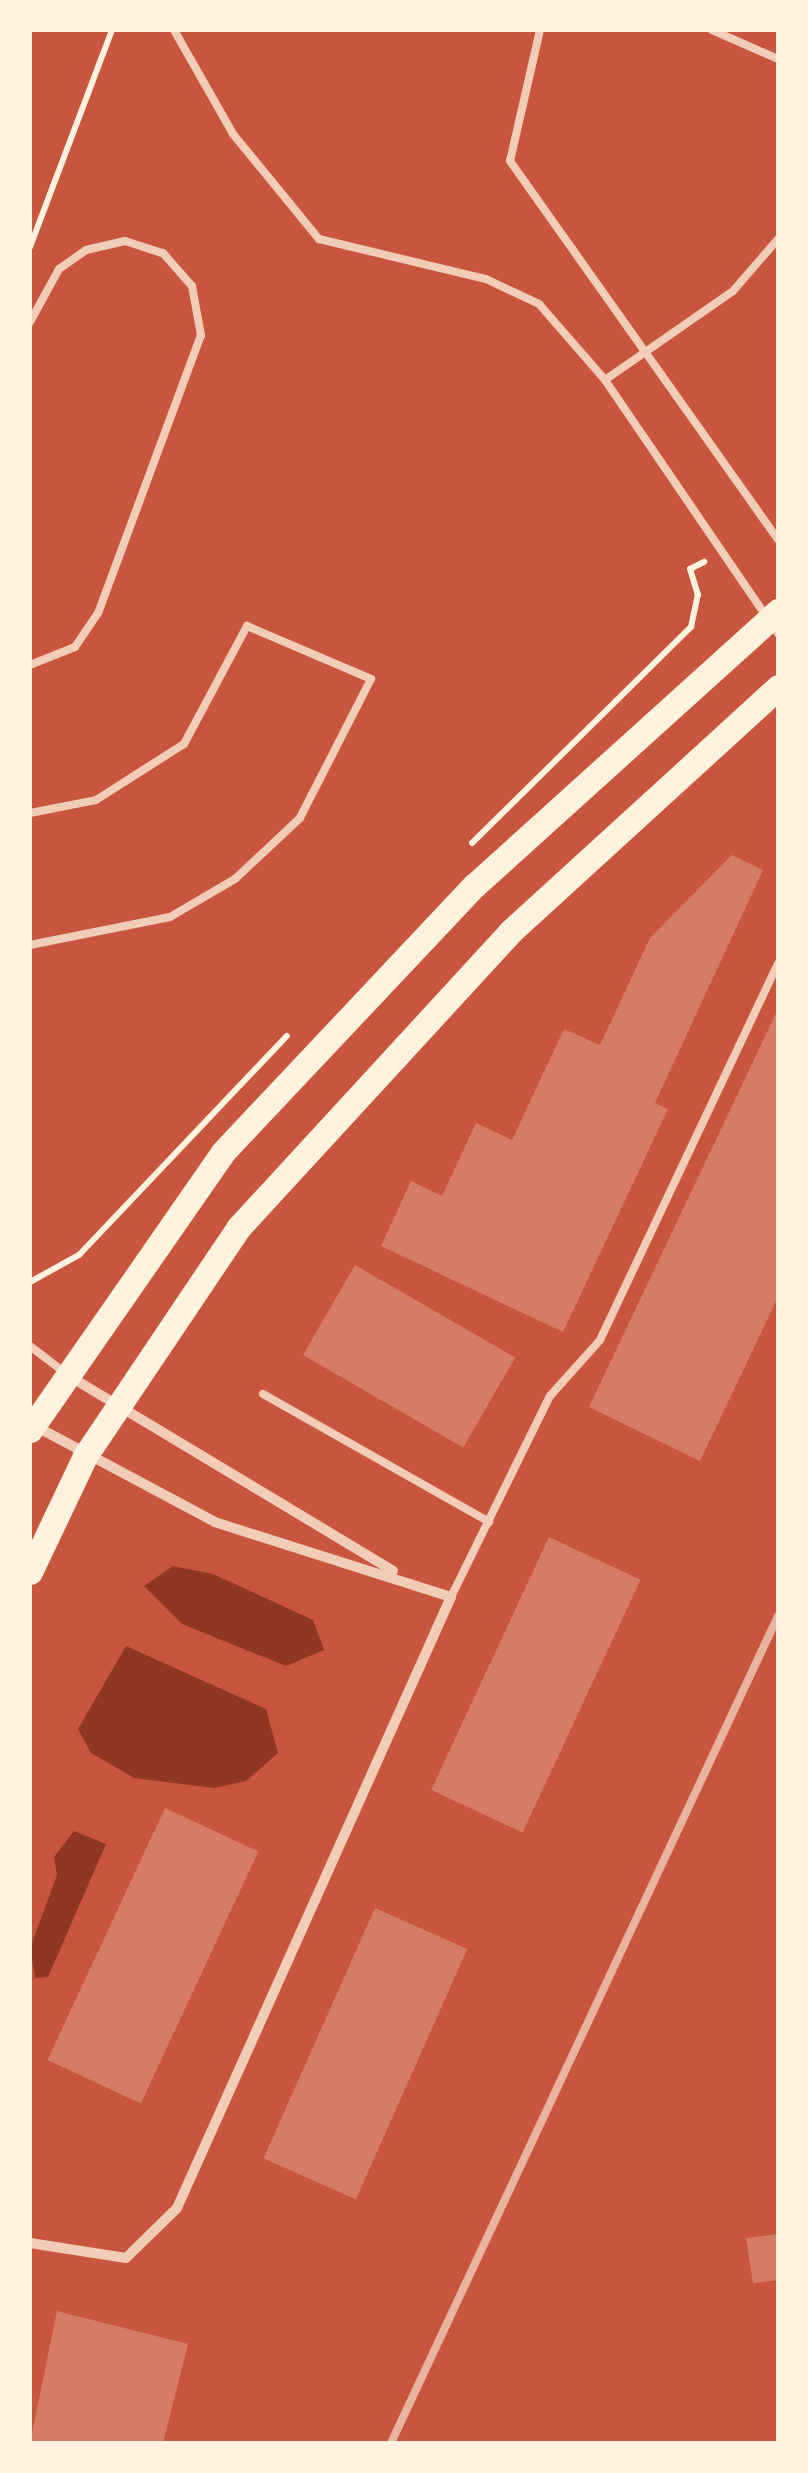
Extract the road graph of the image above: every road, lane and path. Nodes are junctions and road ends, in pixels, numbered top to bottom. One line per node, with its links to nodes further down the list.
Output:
1 (112, 30): 7 (path)
2 (174, 30): 10 (lane)
3 (540, 30): 9 (lane)
4 (712, 30): 5 (lane)
5 (778, 59)
6 (778, 239): 9 (lane)
7 (30, 247)
8 (30, 322): 13 (lane)
9 (648, 352): 10 (lane); 11 (lane)
10 (605, 380): 12 (lane)
11 (778, 540)
12 (775, 622): 19 (main road)
13 (30, 665)
14 (778, 687): 21 (main road)
15 (30, 813): 16 (lane)
16 (30, 945)
17 (778, 964): 24 (lane)
18 (30, 1346): 19 (lane)
19 (64, 1372): 21 (street); 22 (main road)
20 (263, 1394): 24 (lane)
21 (116, 1409): 23 (main road); 26 (street)
22 (31, 1426): 23 (street)
23 (84, 1456): 25 (main road); 26 (street)
24 (488, 1522): 27 (lane)
25 (30, 1572)
26 (411, 1582): 27 (street)
27 (451, 1597): 28 (street)
28 (30, 2243)

